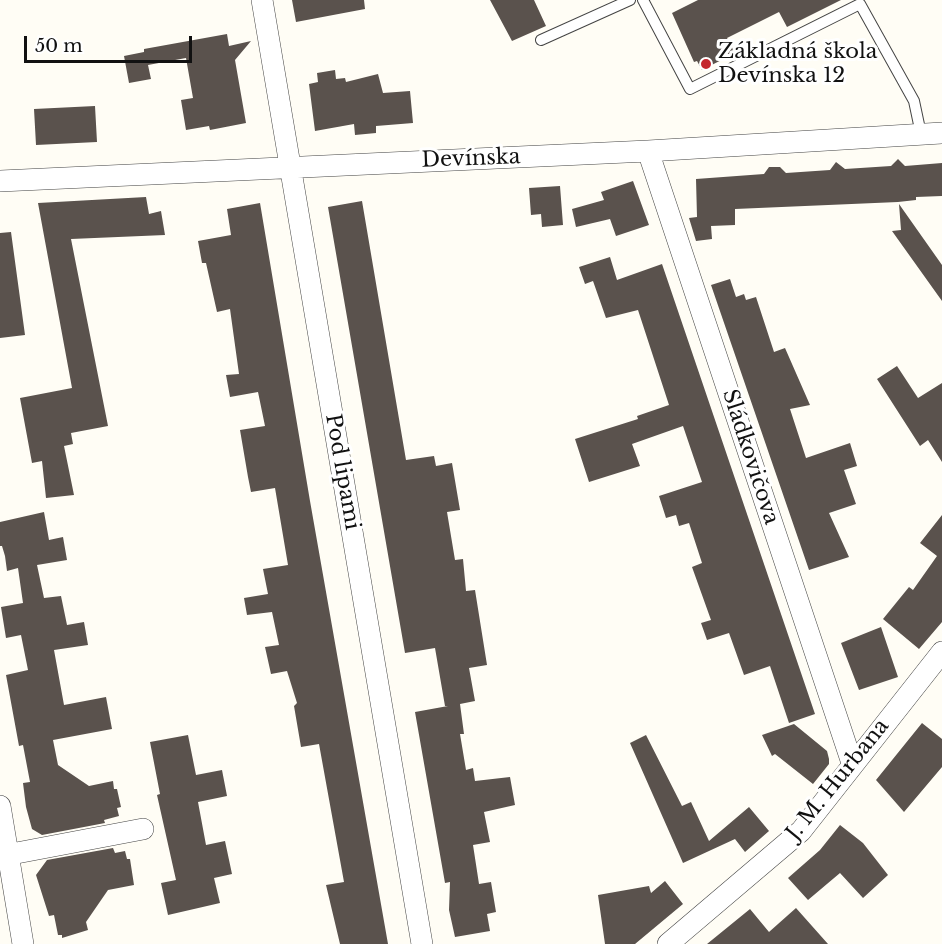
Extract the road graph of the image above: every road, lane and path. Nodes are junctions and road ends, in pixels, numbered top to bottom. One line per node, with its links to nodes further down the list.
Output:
1 (262, 0): 9 (street, Pod lipami)
2 (630, 0): 5 (lane)
3 (643, 0): 4 (lane)
4 (862, 1): 7 (lane)
5 (541, 40)
6 (942, 133): 7 (street, Devínska)
7 (921, 134): 8 (street, Devínska)
8 (648, 152): 9 (street, Devínska); 12 (street, Sládkovičova)
9 (289, 166): 10 (street, Devínska); 17 (street, Pod lipami)
10 (0, 181)
11 (942, 652): 12 (street, J. M. Hurbana)
12 (852, 763): 18 (street, J. M. Hurbana)
13 (0, 806): 15 (street)
14 (143, 829): 15 (street)
15 (6, 855): 16 (street)
16 (23, 944)
17 (422, 944)
18 (668, 944)

